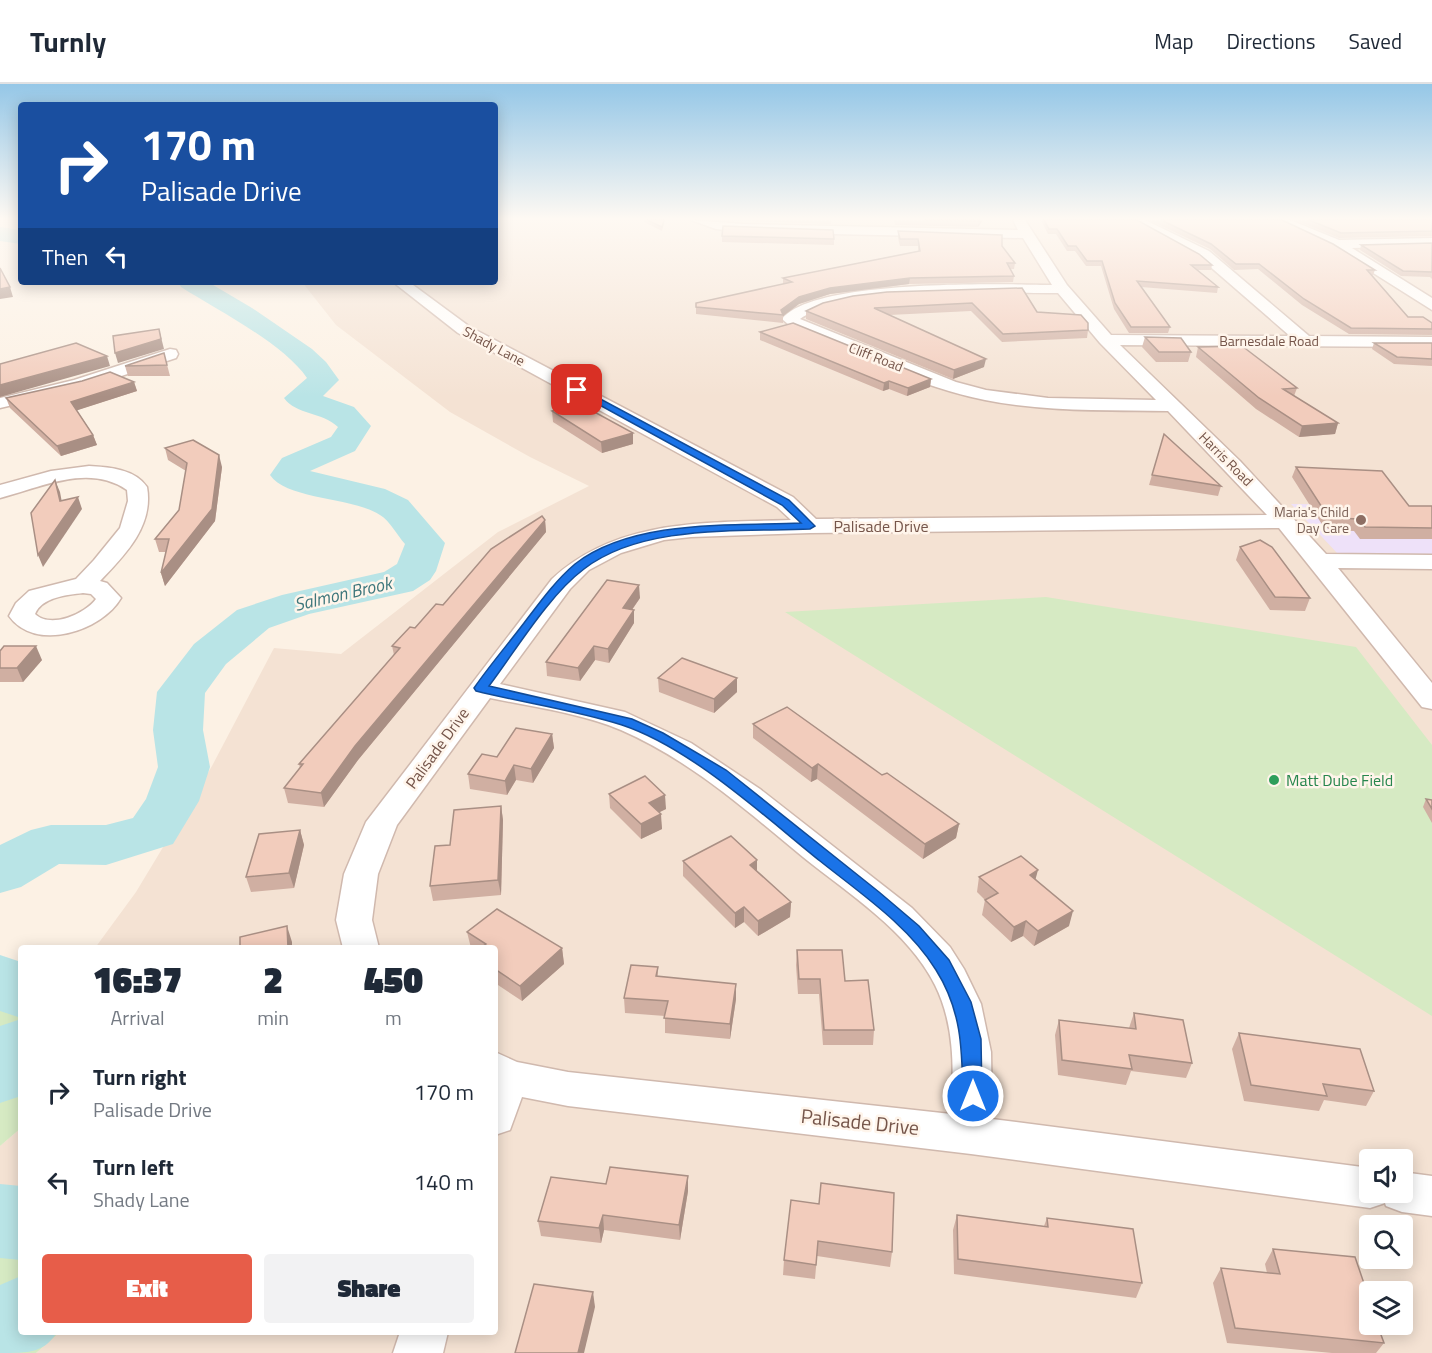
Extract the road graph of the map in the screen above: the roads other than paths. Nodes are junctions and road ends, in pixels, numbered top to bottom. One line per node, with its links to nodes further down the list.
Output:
1 (1057, 279): 7 (street, Harris Road)
2 (1233, 279): 10 (street)
3 (1393, 279): 5 (street)
4 (404, 285): 17 (street, Shady Lane)
5 (1407, 288): 6 (street); 8 (street)
6 (1432, 288)
7 (1064, 289): 9 (street, Harris Road); 14 (street, Cliff Road)
8 (1432, 305)
9 (1106, 340): 10 (street, Barnesdale Road); 14 (street, Harris Road)
10 (1306, 342): 11 (street, Barnesdale Road)
11 (1432, 342)
12 (171, 354): 13 (street)
13 (0, 403)
14 (1171, 406): 16 (street, Harris Road)
15 (0, 492): 20 (street)
16 (1284, 521): 17 (street, Palisade Drive); 18 (street, Harris Road)
17 (810, 526): 21 (street, Palisade Drive)
18 (1319, 561): 19 (street); 22 (street, Harris Road)
19 (1432, 562)
20 (83, 586)
21 (481, 688): 23 (street, Palisade Drive); 26 (street)
22 (1432, 701)
23 (360, 945)
24 (502, 1073): 25 (street); 26 (street, Palisade Drive)
25 (498, 1098)
26 (971, 1135): 27 (street, Palisade Drive)
27 (1359, 1187)
28 (1413, 1193): 29 (street)
29 (1432, 1196)
30 (423, 1335): 31 (street)
31 (418, 1353)

